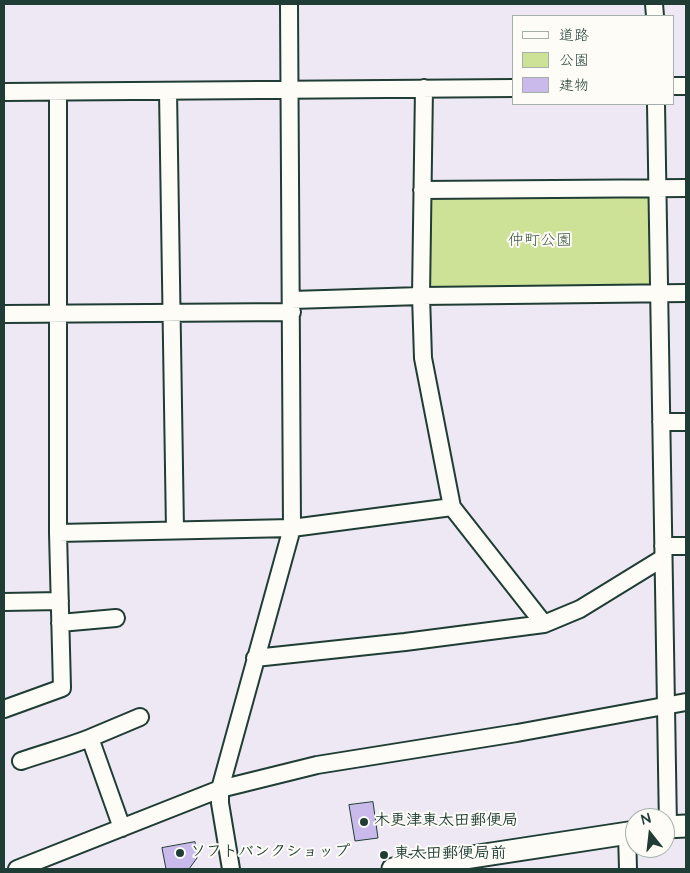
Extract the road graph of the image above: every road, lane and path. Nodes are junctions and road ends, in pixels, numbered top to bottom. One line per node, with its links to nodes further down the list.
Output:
1 (289, 4): 4 (street)
2 (424, 88): 3 (street); 4 (street); 11 (street)
3 (512, 88)
4 (290, 90): 5 (street); 15 (street)
5 (168, 91): 7 (street); 16 (street)
6 (4, 92): 7 (street)
7 (58, 92): 17 (street)
8 (656, 105): 9 (street)
9 (657, 188): 10 (street); 11 (street); 13 (street)
10 (686, 188)
11 (422, 190): 14 (street)
12 (686, 293): 13 (street)
13 (659, 294): 14 (street); 19 (street)
14 (421, 296): 15 (street); 21 (street)
15 (292, 306): 16 (street); 22 (street)
16 (172, 312): 17 (street); 23 (street)
17 (57, 313): 18 (street); 24 (street)
18 (4, 314)
19 (661, 422): 20 (street); 26 (street)
20 (686, 422)
21 (452, 508): 22 (street); 31 (street)
22 (292, 528): 23 (street); 32 (street)
23 (175, 530): 24 (street)
24 (58, 533): 27 (street)
25 (686, 546): 26 (street)
26 (663, 552): 31 (street); 34 (street)
27 (60, 601): 28 (street); 30 (street)
28 (4, 602)
29 (116, 618): 30 (street)
30 (60, 623): 35 (street)
31 (544, 624): 32 (street)
32 (255, 658): 39 (street)
33 (686, 702): 34 (street)
34 (666, 705): 39 (street); 40 (street)
35 (4, 709)
36 (140, 717): 37 (street)
37 (90, 738): 38 (street); 41 (street)
38 (20, 760)
39 (220, 788): 41 (street); 44 (street)
40 (672, 808)
41 (122, 828): 43 (street)
42 (625, 834): 45 (main road)
43 (17, 869)
44 (231, 869)
45 (393, 869)

